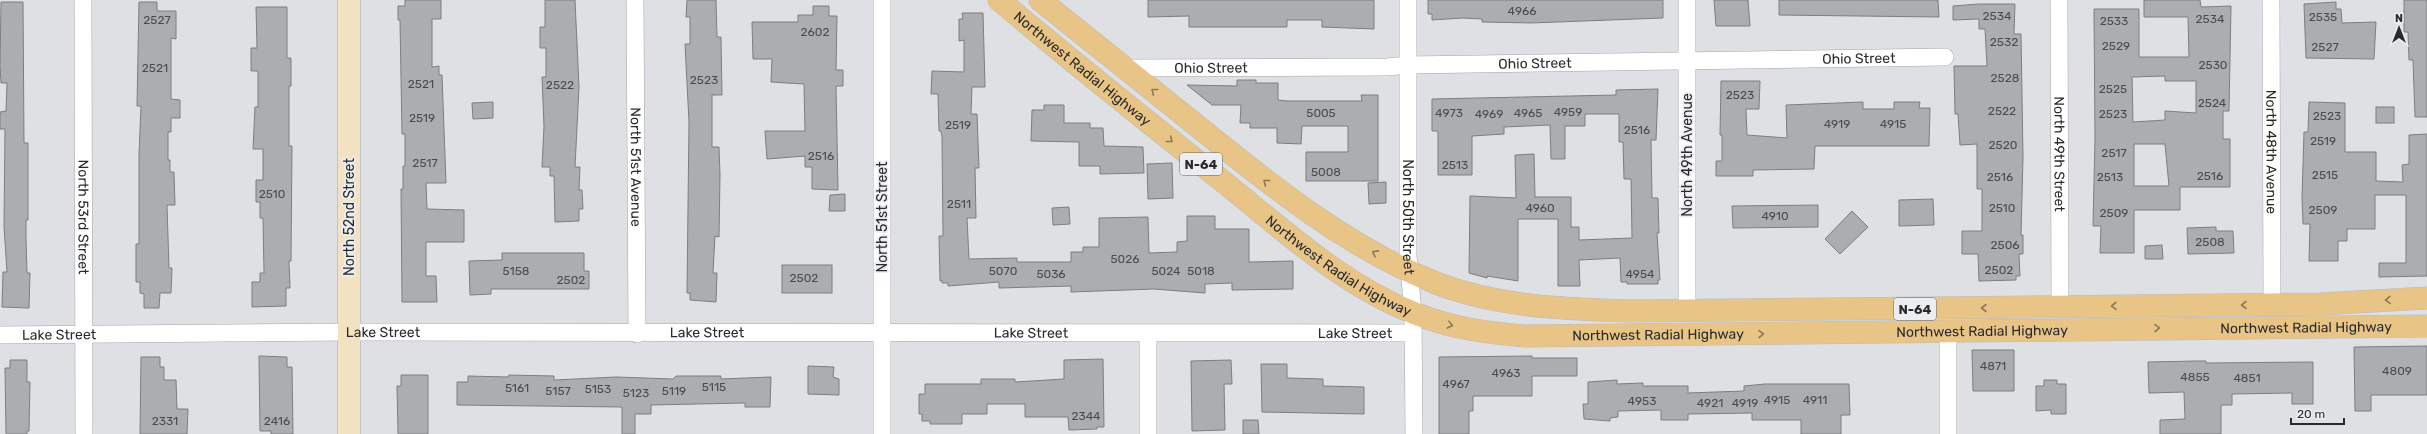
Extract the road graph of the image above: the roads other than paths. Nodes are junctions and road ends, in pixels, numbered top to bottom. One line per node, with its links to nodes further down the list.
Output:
1 (83, 0): 24 (street, North 53rd Street)
2 (349, 0): 23 (street, North 52nd Street)
3 (635, 0): 25 (street, North 51st Avenue)
4 (882, 0): 26 (street, North 51st Street)
5 (999, 0): 20 (main road, Northwest Radial Highway / N-64, one-way to 20)
6 (1040, 0): 14 (main road, Northwest Radial Highway / N-64)
7 (1408, 0): 13 (street, North 50th Street)
8 (1686, 0): 12 (street, North 49th Avenue)
9 (2059, 0): 18 (street, North 49th Street)
10 (2271, 0): 17 (street, North 48th Avenue)
11 (1945, 57): 12 (street, Ohio Street)
12 (1687, 60): 13 (street, Ohio Street); 19 (street, North 49th Avenue)
13 (1408, 65): 14 (street, Ohio Street); 15 (street, North 50th Street)
14 (1124, 68): 15 (main road, Northwest Radial Highway / N-64, one-way to 14)
15 (1409, 271): 19 (main road, Northwest Radial Highway / N-64); 20 (street, North 50th Street)
16 (2427, 298): 17 (main road, Northwest Radial Highway / N-64, one-way to 17)
17 (2272, 305): 18 (main road, Northwest Radial Highway / N-64, one-way to 18)
18 (2060, 307): 19 (main road, Northwest Radial Highway / N-64, one-way to 19)
19 (1687, 310)
20 (1413, 323): 22 (main road, Northwest Radial Highway / N-64, one-way to 22); 27 (street, Lake Street); 33 (street, North 50th Street)
21 (2427, 326): 22 (main road, Northwest Radial Highway / N-64, one-way to 21)
22 (1948, 331): 34 (street)
23 (349, 332): 24 (street, Lake Street); 25 (street, Lake Street); 30 (street, North 52nd Street)
24 (84, 334): 28 (street, Lake Street); 29 (street, North 53rd Street)
25 (637, 334): 26 (street, Lake Street)
26 (882, 334): 27 (street, Lake Street); 31 (street, North 51st Street)
27 (1148, 334): 32 (street)
28 (0, 335)
29 (84, 434)
30 (349, 434)
31 (882, 434)
32 (1148, 434)
33 (1414, 434)
34 (1948, 434)

